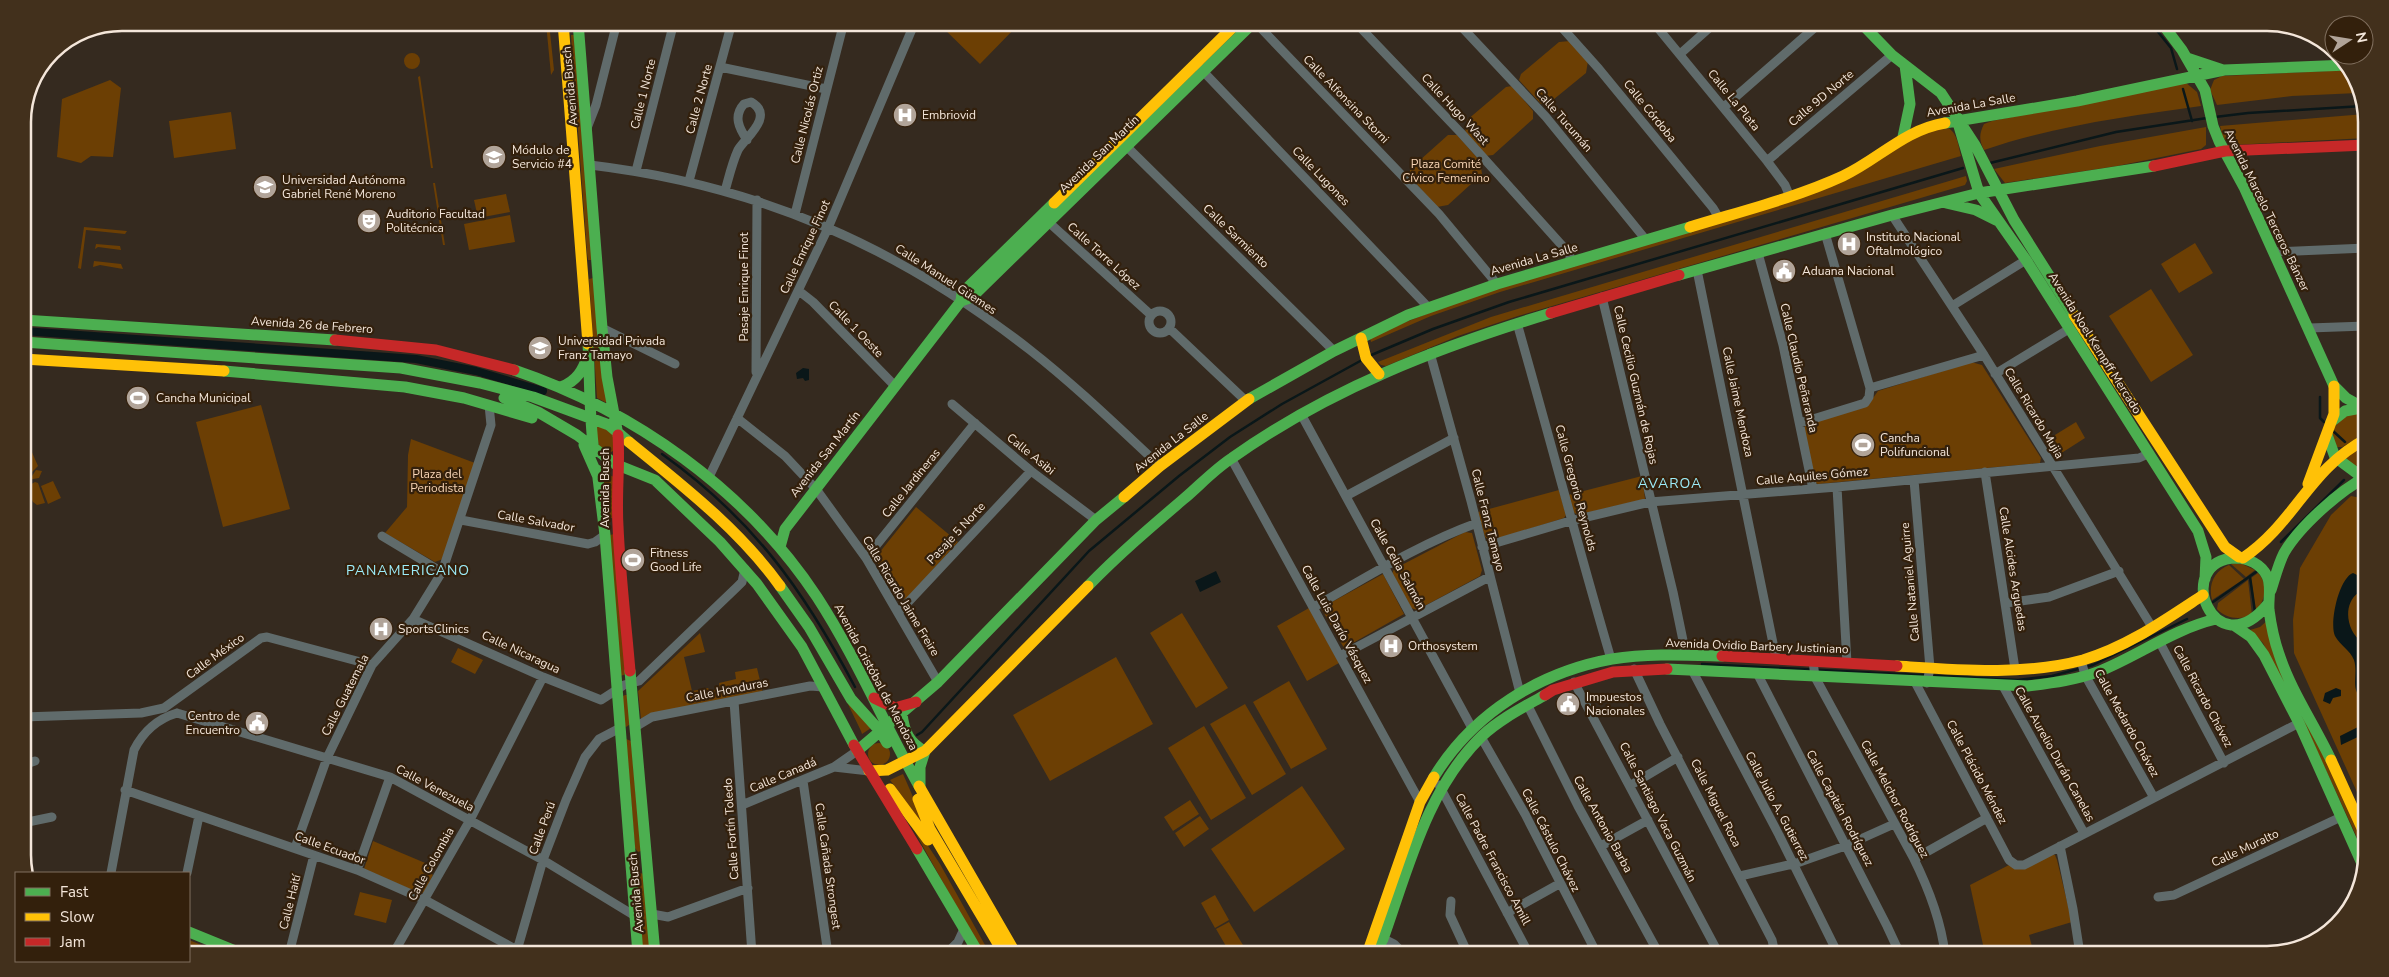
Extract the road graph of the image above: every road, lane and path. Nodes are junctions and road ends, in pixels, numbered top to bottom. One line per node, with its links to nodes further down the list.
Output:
1 (564, 31): 68 (main road, Avenida Busch)
2 (578, 31): 30 (main road, Avenida Busch)
3 (615, 31): 31 (street)
4 (672, 31): 44 (street, Calle 1 Norte)
5 (730, 31): 24 (street, Calle 2 Norte)
6 (842, 31): 29 (street, Calle Nicolás Ortiz)
7 (911, 31): 60 (street, Calle Enrique Finot)
8 (1230, 31): 25 (main road, Avenida San Martín)
9 (1243, 31): 25 (main road, Avenida San Martín)
10 (1263, 31): 70 (street, Calle Alfonsina Storni)
11 (1364, 31): 67 (street, Calle Hugo Wast)
12 (1465, 31): 62 (street, Calle Tucumán)
13 (1565, 31): 57 (street, Calle Córdoba)
14 (1661, 31): 19 (street, Calle La Plata)
15 (1706, 31): 19 (street)
16 (1811, 31): 32 (street)
17 (1869, 31): 20 (main road, Avenida Noel Kempff Mercado)
18 (2168, 31): 21 (main road, Avenida Marcelo Terceros Bánzer)
19 (1680, 54): 32 (street, Calle La Plata)
20 (1892, 55): 22 (main road, Avenida Noel Kempff Mercado); 42 (street, Calle 9D Norte)
21 (2187, 58): 26 (main road); 27 (main road, Avenida Marcelo Terceros Bánzer); 28 (main road)
22 (1905, 65): 33 (main road, Avenida Noel Kempff Mercado); 35 (main road)
23 (2338, 66): 26 (main road, Avenida La Salle)
24 (720, 67): 29 (street); 46 (street, Calle 2 Norte)
25 (1200, 67): 37 (main road, Avenida San Martín); 75 (street, Calle Lugones)
26 (2224, 70): 27 (main road, Avenida La Salle)
27 (2198, 76): 28 (main road, Avenida La Salle); 41 (main road, Avenida Marcelo Terceros Bánzer)
28 (2176, 81): 33 (main road, Avenida La Salle)
29 (826, 89): 54 (street, Calle Nicolás Ortiz)
30 (584, 90): 31 (street); 34 (main road, Avenida Busch)
31 (599, 91): 34 (street)
32 (1724, 107): 42 (street, Calle La Plata)
33 (1958, 122): 35 (main road, Avenida La Salle); 39 (main road, Avenida Noel Kempff Mercado)
34 (587, 128): 43 (main road, Avenida Busch)
35 (1903, 137): 51 (main road, Avenida La Salle)
36 (747, 140): 49 (street)
37 (1123, 143): 56 (main road, Avenida San Martín); 88 (street, Calle Sarmiento)
38 (2358, 145): 40 (main road)
39 (1971, 149): 48 (main road, Avenida Noel Kempff Mercado); 50 (main road, Avenida Noel Kempff Mercado)
40 (2259, 150): 41 (main road); 45 (main road)
41 (2225, 151): 45 (main road, Avenida Marcelo Terceros Bánzer); 47 (main road)
42 (1767, 161): 51 (street, Calle La Plata)
43 (590, 166): 44 (street, Calle Manuel Güemes); 76 (main road, Avenida Busch)
44 (636, 171): 46 (street, Calle Manuel Güemes)
45 (2238, 175): 64 (main road, Avenida Marcelo Terceros Bánzer)
46 (689, 181): 49 (street, Calle Manuel Güemes)
47 (2024, 187): 48 (main road); 58 (main road)
48 (1998, 190): 50 (main road); 58 (main road, Avenida Noel Kempff Mercado)
49 (725, 191): 52 (street, Calle Manuel Güemes)
50 (1980, 193): 53 (main road); 59 (main road, Avenida Noel Kempff Mercado)
51 (1790, 197): 57 (main road, Avenida La Salle)
52 (756, 200): 54 (street, Calle Manuel Güemes); 96 (street, Pasaje Enrique Finot)
53 (1937, 203): 55 (main road); 59 (main road)
54 (795, 214): 60 (street, Calle Manuel Güemes)
55 (1892, 215): 61 (main road); 74 (street, Calle Ricardo Mujia)
56 (1044, 218): 73 (main road, Avenida San Martín); 77 (street, Calle Torre López)
57 (1719, 218): 62 (main road, Avenida La Salle)
58 (2014, 220): 156 (main road, Avenida Noel Kempff Mercado)
59 (2002, 224): 66 (main road, Avenida Noel Kempff Mercado)
60 (828, 228): 71 (street, Calle Enrique Finot); 73 (street, Calle Manuel Güemes)
61 (1825, 233): 65 (main road); 102 (street)
62 (1646, 240): 67 (main road, Avenida La Salle)
63 (2358, 248): 64 (street)
64 (2273, 252): 83 (main road, Avenida Marcelo Terceros Bánzer)
65 (1758, 253): 69 (main road); 117 (street, Calle Claudio Peñaranda)
66 (2026, 260): 74 (street); 84 (main road, Avenida Noel Kempff Mercado)
67 (1573, 262): 70 (main road, Avenida La Salle)
68 (583, 269): 76 (main road); 90 (main road, Avenida Busch)
69 (1697, 270): 72 (main road); 142 (street, Calle Jaime Mendoza)
70 (1497, 284): 75 (main road, Avenida La Salle)
71 (799, 291): 96 (street, Calle Enrique Finot); 99 (street, Calle 1 Oeste)
72 (1602, 297): 79 (main road); 144 (street, Calle Cecilio Guzmán de Rojas)
73 (961, 301): 99 (main road, Avenida San Martín); 129 (street, Calle Manuel Güemes)
74 (1952, 306): 91 (street, Calle Ricardo Mujia)
75 (1428, 307): 86 (main road, Avenida La Salle)
76 (601, 311): 81 (main road, Avenida Busch)
77 (1151, 315): 82 (street, Calle Torre López); 82 (street, Calle Torre López)
78 (31, 321): 101 (main road, Avenida 26 de Febrero)
79 (1517, 323): 89 (main road); 147 (street, Calle Gregorio Reynolds)
80 (2358, 326): 83 (street)
81 (602, 328): 94 (street); 111 (main road, Avenida Busch)
82 (1169, 328): 104 (street, Calle Torre López)
83 (2309, 328): 100 (main road, Avenida Marcelo Terceros Bánzer)
84 (2069, 329): 97 (street); 125 (main road, Avenida Noel Kempff Mercado)
85 (31, 343): 112 (main road)
86 (1360, 343): 88 (main road, Avenida La Salle); 95 (main road)
87 (31, 350): 93 (main road)
88 (1334, 350): 104 (main road, Avenida La Salle)
89 (1430, 352): 95 (main road); 122 (street, Calle Franz Tamayo)
90 (588, 355): 101 (main road); 103 (main road, Avenida Busch)
91 (1984, 355): 97 (street, Calle Ricardo Mujia); 102 (street)
92 (31, 359): 98 (main road)
93 (249, 363): 98 (main road); 114 (main road)
94 (676, 364)
95 (1373, 372): 110 (main road)
96 (756, 374): 113 (street, Calle Enrique Finot)
97 (1996, 374): 130 (street, Calle Ricardo Mujia)
98 (290, 375): 106 (main road)
99 (895, 386): 139 (main road, Avenida San Martín)
100 (2334, 386): 107 (main road, Avenida Marcelo Terceros Bánzer); 115 (main road, Avenida Marcelo Terceros Bánzer)
101 (561, 387): 103 (main road, Avenida 26 de Febrero)
102 (1870, 388): 117 (street)
103 (591, 401): 111 (main road, Avenida Cristóbal de Mendoza); 112 (main road, Avenida Busch)
104 (1246, 401): 129 (main road, Avenida La Salle)
105 (952, 404): 116 (street, Calle Asibi)
106 (489, 405): 108 (main road); 118 (street, Calle Guatemala)
107 (2358, 405)
108 (507, 410): 114 (main road); 118 (street, Calle Guatemala)
109 (2358, 410): 115 (main road)
110 (1301, 414): 126 (main road); 143 (street, Calle Celia Salmón)
111 (616, 415): 119 (main road, Avenida Busch); 134 (main road, Avenida Cristóbal de Mendoza)
112 (589, 417): 119 (main road, Avenida Cristóbal de Mendoza); 124 (main road, Avenida Busch)
113 (737, 418): 134 (street, Calle Enrique Finot); 139 (street, Calle Ricardo Jaime Freire)
114 (553, 422): 120 (main road)
115 (2331, 422): 121 (main road, Avenida Marcelo Terceros Bánzer)
116 (975, 423): 131 (street, Calle Asibi); 157 (street, Calle Jardineras)
117 (1800, 423): 140 (street, Calle Claudio Peñaranda)
118 (491, 425): 145 (street, Calle Guatemala)
119 (618, 432): 128 (main road, Avenida Busch); 212 (main road, Avenida Cristóbal de Mendoza)
120 (574, 434): 124 (main road); 135 (main road)
121 (2326, 434): 127 (main road); 141 (main road, Avenida Marcelo Terceros Bánzer)
122 (1454, 438): 143 (street); 148 (street, Calle Franz Tamayo)
123 (2358, 443): 127 (main road)
124 (594, 448): 128 (main road); 135 (main road, Avenida Busch)
125 (2148, 454): 130 (street, Calle Aquiles Gómez); 163 (main road, Avenida Noel Kempff Mercado)
126 (1231, 458): 170 (street, Calle Luis Darío Vásquez); 215 (main road)
127 (2336, 458): 133 (main road); 141 (main road)
128 (620, 466): 149 (main road, Avenida Busch); 158 (main road)
129 (1160, 466): 146 (main road, Avenida La Salle)
130 (2052, 467): 132 (street, Calle Aquiles Gómez); 160 (street, Calle Ricardo Mujia)
131 (1031, 471): 146 (street, Calle Asibi); 171 (street, Pasaje 5 Norte)
132 (1985, 472): 136 (street, Calle Aquiles Gómez); 168 (street, Calle Alcides Arguedas)
133 (2358, 475)
134 (709, 477): 153 (main road, Avenida Cristóbal de Mendoza)
135 (599, 479): 151 (main road, Avenida Busch)
136 (1914, 480): 138 (street, Calle Aquiles Gómez); 192 (street, Calle Nataniel Aguirre)
137 (2358, 483): 165 (main road)
138 (1837, 487): 140 (street, Calle Aquiles Gómez); 183 (street)
139 (816, 488): 150 (main road, Avenida San Martín); 157 (street, Calle Ricardo Jaime Freire)
140 (1813, 488): 142 (street, Calle Aquiles Gómez)
141 (2304, 493): 156 (main road)
142 (1744, 494): 144 (street, Calle Aquiles Gómez); 181 (street, Calle Jaime Mendoza)
143 (1346, 496): 159 (street, Calle Celia Salmón)
144 (1650, 502): 147 (street, Calle Aquiles Gómez); 178 (street, Calle Cecilio Guzmán de Rojas)
145 (461, 520): 151 (street, Calle Salvador); 161 (street, Calle Guatemala)
146 (1096, 520): 195 (main road, Avenida La Salle)
147 (1570, 521): 155 (street, Calle Aquiles Gómez); 182 (street, Calle Gregorio Reynolds)
148 (1477, 523): 155 (street, Calle Franz Tamayo); 159 (street)
149 (618, 528): 151 (main road); 194 (main road, Avenida Busch)
150 (785, 529): 153 (main road, Avenida San Martín); 154 (main road, Avenida San Martín)
151 (605, 533): 199 (main road, Avenida Busch)
152 (382, 536): 161 (street)
153 (770, 536): 154 (main road, Avenida Cristóbal de Mendoza)
154 (780, 547): 201 (main road, Avenida Cristóbal de Mendoza)
155 (1482, 548): 162 (street, Calle Franz Tamayo)
156 (2241, 557): 163 (main road); 165 (main road)
157 (866, 558): 171 (street, Calle Ricardo Jaime Freire)
158 (747, 565): 164 (main road); 166 (main road); 194 (street)
159 (1385, 566): 170 (street); 172 (street, Calle Celia Salmón)
160 (2119, 571): 168 (street); 176 (street, Calle Ricardo Mujia)
161 (442, 572): 173 (street, Calle Guatemala)
162 (1489, 577): 172 (street); 200 (street, Calle Franz Tamayo)
163 (2205, 579): 167 (main road)
164 (758, 585): 166 (main road); 198 (main road)
165 (2271, 592): 169 (main road)
166 (777, 594): 214 (main road)
167 (2203, 595): 174 (main road); 176 (main road, Avenida Ovidio Barbery Justiniano)
168 (2006, 604): 189 (street, Calle Alcides Arguedas)
169 (2268, 604): 175 (main road); 240 (main road)
170 (1314, 607): 179 (street, Calle Luis Darío Vásquez)
171 (899, 612): 195 (street, Calle Ricardo Jaime Freire)
172 (1412, 617): 179 (street); 211 (street, Calle Celia Salmón)
173 (413, 619): 184 (street, Calle Guatemala); 193 (street, Calle Nicaragua)
174 (2216, 619): 175 (main road); 177 (main road, Avenida Ovidio Barbery Justiniano)
175 (2235, 626): 208 (main road)
176 (2152, 627): 185 (main road, Avenida Ovidio Barbery Justiniano)
177 (2160, 641): 185 (main road, Avenida Ovidio Barbery Justiniano); 220 (street, Calle Ricardo Chávez)
178 (1686, 655): 180 (main road, Avenida Ovidio Barbery Justiniano); 182 (main road, Avenida Ovidio Barbery Justiniano); 187 (main road)
179 (1340, 656): 232 (street, Calle Luis Darío Vásquez)
180 (1703, 656): 181 (main road, Avenida Ovidio Barbery Justiniano); 190 (main road)
181 (1776, 658): 188 (main road, Avenida Ovidio Barbery Justiniano)
182 (1612, 659): 200 (main road, Avenida Ovidio Barbery Justiniano)
183 (1847, 663): 188 (main road, Avenida Ovidio Barbery Justiniano); 192 (main road, Avenida Ovidio Barbery Justiniano)
184 (372, 665): 205 (street, Calle México); 217 (street, Calle Guatemala)
185 (2083, 667): 189 (main road, Avenida Ovidio Barbery Justiniano); 197 (main road, Avenida Ovidio Barbery Justiniano); 231 (street, Calle Medardo Chávez)
186 (1634, 669): 187 (main road, Avenida Ovidio Barbery Justiniano); 196 (main road, Avenida Ovidio Barbery Justiniano); 216 (street, Calle Miguel Roca)
187 (1678, 669): 190 (main road, Avenida Ovidio Barbery Justiniano)
188 (1814, 669): 191 (main road, Avenida Ovidio Barbery Justiniano); 192 (main road, Avenida Ovidio Barbery Justiniano); 242 (street, Calle Melchor Rodríguez)
189 (2015, 669): 192 (main road, Avenida Ovidio Barbery Justiniano)
190 (1692, 670): 191 (main road, Avenida Ovidio Barbery Justiniano); 254 (street, Calle Julio A. Gutierrez)
191 (1757, 673): 245 (street, Calle Capitán Rodríguez)
192 (1926, 676): 197 (main road, Avenida Ovidio Barbery Justiniano); 237 (street, Calle Plácido Méndez)
193 (543, 677): 199 (street, Calle Nicaragua); 238 (street, Calle Colombia)
194 (633, 682): 199 (street); 209 (main road, Avenida Busch)
195 (938, 682): 203 (main road, Avenida La Salle)
196 (1574, 682): 204 (main road, Avenida Ovidio Barbery Justiniano); 227 (street, Calle Santiago Vaca Guzmán)
197 (2003, 686): 243 (street, Calle Aurelio Durán Canelas)
198 (824, 687): 202 (street, Calle Honduras); 214 (main road)
199 (617, 690): 210 (main road, Avenida Busch)
200 (1520, 693): 211 (main road, Avenida Ovidio Barbery Justiniano)
201 (872, 697): 203 (main road); 212 (main road, Avenida Cristóbal de Mendoza)
202 (734, 701): 209 (street, Calle Honduras); 233 (street, Calle Fortín Toledo)
203 (916, 702): 206 (main road, Avenida La Salle)
204 (1527, 704): 213 (main road, Avenida Ovidio Barbery Justiniano); 244 (street, Calle Antonio Barba)
205 (170, 712): 207 (street, Calle Venezuela); 217 (street, Calle Venezuela); 230 (street, Calle México)
206 (902, 714): 212 (main road, Avenida La Salle); 215 (main road)
207 (31, 717)
208 (2299, 722): 220 (street); 236 (main road)
209 (637, 726): 210 (main road); 248 (main road, Avenida Busch)
210 (620, 728): 249 (main road, Avenida Busch); 253 (street, Calle Perú)
211 (1472, 728): 225 (main road, Avenida Ovidio Barbery Justiniano)
212 (884, 729): 214 (main road, Avenida La Salle); 221 (main road, Avenida Cristóbal de Mendoza)
213 (1481, 737): 229 (main road, Avenida Ovidio Barbery Justiniano); 261 (street, Calle Cástulo Chávez)
214 (860, 749): 222 (street, Calle Canadá); 223 (main road)
215 (925, 751): 221 (main road); 228 (main road)
216 (1678, 757): 227 (street); 260 (street, Calle Miguel Roca)
217 (326, 758): 224 (street, Calle Venezuela); 247 (street, Calle Guatemala)
218 (35, 762): 219 (street)
219 (31, 763)
220 (2224, 763): 231 (street)
221 (904, 764): 223 (main road); 228 (main road, Avenida Cristóbal de Mendoza); 283 (main road, Avenida Cristóbal de Mendoza)
222 (834, 767): 223 (street, Calle Canadá); 226 (street, Calle Canadá)
223 (873, 771): 269 (main road); 282 (main road)
224 (390, 777): 238 (street, Calle Venezuela); 256 (street)
225 (1433, 777): 229 (street, Calle Padre Francisco Amill); 232 (main road, Avenida Ovidio Barbery Justiniano)
226 (803, 781): 233 (street, Calle Canadá); 279 (street, Calle Cañada Strongest)
227 (1630, 785): 239 (street, Calle Santiago Vaca Guzmán)
228 (920, 788): 284 (main road, Avenida Cristóbal de Mendoza)
229 (1441, 788): 266 (street, Calle Padre Francisco Amill); 285 (main road, Avenida Ovidio Barbery Justiniano)
230 (125, 790): 235 (street, Calle Ecuador); 258 (street, Calle México)
231 (2153, 796): 243 (street)
232 (1420, 802): 285 (main road, Avenida Ovidio Barbery Justiniano)
233 (742, 805): 262 (street, Calle Fortín Toledo)
234 (52, 816): 241 (street)
235 (199, 816): 247 (street, Calle Ecuador); 259 (street)
236 (2341, 817): 251 (main road); 263 (street, Calle Muralto)
237 (1987, 818): 246 (street, Calle Plácido Méndez); 252 (street)
238 (470, 820): 253 (street, Calle Venezuela); 264 (street, Calle Colombia)
239 (1648, 820): 244 (street); 291 (street, Calle Santiago Vaca Guzmán)
240 (2358, 820)
241 (31, 821)
242 (1894, 824): 245 (street); 252 (street, Calle Melchor Rodríguez)
243 (2084, 833): 246 (street)
244 (1601, 846): 290 (street, Calle Antonio Barba)
245 (1845, 846): 254 (street); 294 (street, Calle Capitán Rodríguez)
246 (2060, 846): 296 (street)
247 (295, 848): 250 (street, Calle Ecuador)
248 (647, 850): 249 (main road); 255 (main road, Avenida Busch)
249 (630, 852): 257 (main road, Avenida Busch)
250 (314, 855): 256 (street, Calle Ecuador); 272 (street, Calle Haití)
251 (2358, 855)
252 (1914, 859): 295 (street, Calle Melchor Rodríguez)
253 (543, 860): 268 (street, Calle Venezuela); 275 (street, Calle Perú)
254 (1792, 863): 260 (street); 293 (street, Calle Julio A. Gutierrez)
255 (648, 868): 257 (main road); 267 (main road, Avenida Busch)
256 (357, 870): 264 (street, Calle Ecuador)
257 (631, 870): 268 (main road, Avenida Busch)
258 (111, 872)
259 (187, 872)
260 (1740, 876): 292 (street, Calle Miguel Roca)
261 (1559, 884): 266 (street); 289 (street, Calle Cástulo Chávez)
262 (748, 888): 267 (street); 278 (street, Calle Fortín Toledo)
263 (2158, 897)
264 (425, 900): 273 (street, Calle Colombia); 274 (street, Calle Ecuador)
265 (1451, 901): 287 (street)
266 (1507, 913): 288 (street, Calle Padre Francisco Amill)
267 (652, 914): 277 (main road, Avenida Busch)
268 (635, 916): 276 (main road, Avenida Busch)
269 (964, 929): 280 (street); 281 (main road)
270 (190, 932): 271 (main road)
271 (223, 946)
272 (291, 946)
273 (398, 946)
274 (506, 946)
275 (518, 946)
276 (637, 946)
277 (654, 946)
278 (752, 946)
279 (827, 946)
280 (954, 946)
281 (974, 946)
282 (991, 946)
283 (999, 946)
284 (1011, 946)
285 (1373, 946): 286 (street)
286 (1396, 946)
287 (1464, 946)
288 (1525, 946)
289 (1593, 946)
290 (1655, 946)
291 (1715, 946)
292 (1772, 946)
293 (1834, 946)
294 (1896, 946)
295 (1943, 946)
296 (2079, 946)

